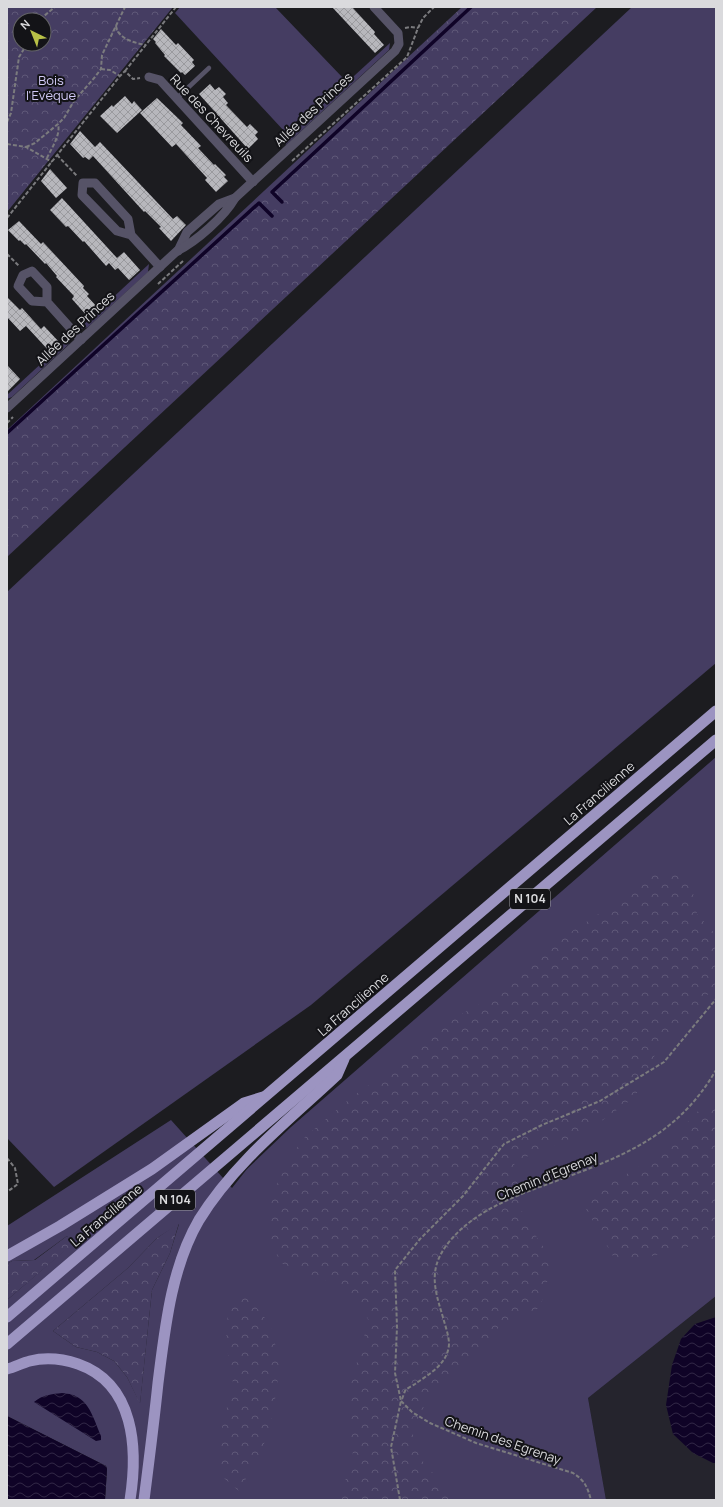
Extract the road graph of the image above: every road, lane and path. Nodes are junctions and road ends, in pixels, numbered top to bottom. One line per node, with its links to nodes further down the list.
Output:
1 (125, 7): 4 (path)
2 (176, 7): 7 (path)
3 (374, 7): 6 (street)
4 (116, 26): 7 (path); 10 (path)
5 (418, 28): 6 (path)
6 (400, 31): 22 (street, Allée des Princes)
7 (146, 45): 11 (path)
8 (22, 52): 15 (path)
9 (209, 68): 14 (lane)
10 (101, 69): 12 (path); 16 (path)
11 (125, 71): 12 (path); 13 (path)
12 (120, 76): 19 (path)
13 (149, 77): 14 (street, Rue des Chevreuils)
14 (177, 98): 22 (street, Rue des Chevreuils)
15 (7, 122)
16 (58, 124): 18 (path); 20 (path)
17 (7, 144): 18 (path)
18 (26, 147): 20 (path)
19 (57, 155): 21 (path); 23 (path)
20 (46, 158): 21 (path)
21 (52, 162): 24 (path)
22 (253, 182): 27 (street, Allée des Princes)
23 (83, 183): 25 (street); 25 (street)
24 (7, 218)
25 (131, 235): 27 (street)
26 (7, 254): 28 (path)
27 (160, 267): 30 (street, Allée des Princes)
28 (23, 275): 29 (street); 29 (street)
29 (47, 302): 30 (street)
30 (81, 340): 31 (street, Allée des Princes)
31 (7, 408)
32 (716, 711): 37 (highway, La Francilienne / N 104)
33 (716, 740): 35 (highway, N 104)
34 (716, 999): 44 (path)
35 (344, 1057): 42 (highway, N 104); 46 (highway)
36 (716, 1070): 44 (path, Chemin d'Egrenay)
37 (268, 1096): 40 (highway); 41 (highway, La Francilienne / N 104)
38 (7, 1158): 39 (path)
39 (7, 1192)
40 (7, 1256)
41 (7, 1317)
42 (7, 1344)
43 (7, 1369): 45 (highway)
44 (402, 1400): 47 (path); 48 (path, Chemin des Egrenay)
45 (130, 1500)
46 (144, 1500)
47 (400, 1500)
48 (591, 1500)

